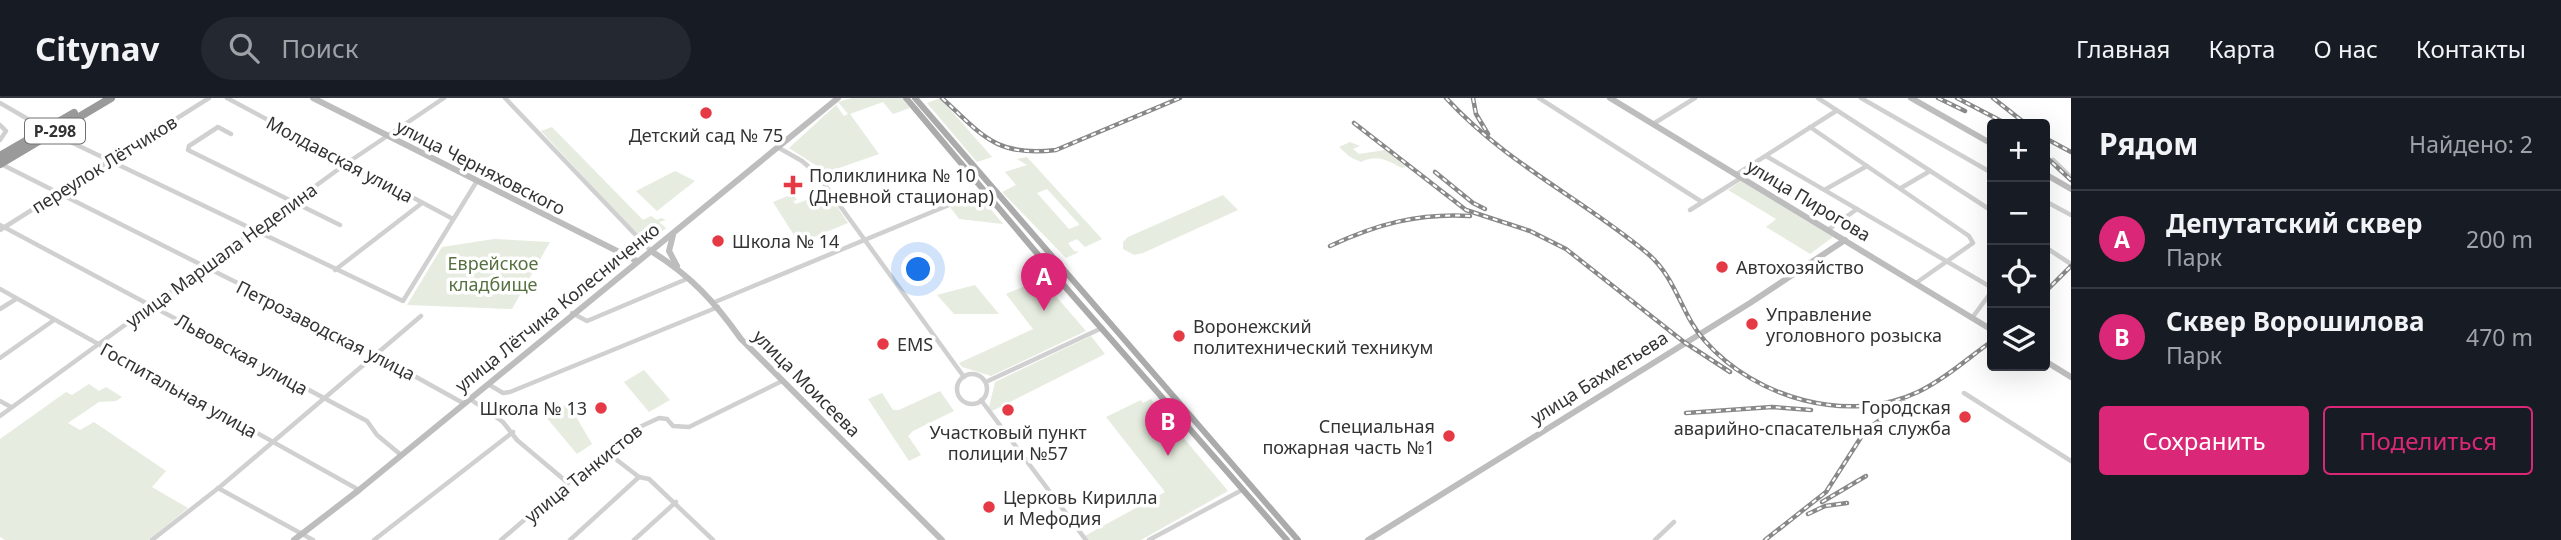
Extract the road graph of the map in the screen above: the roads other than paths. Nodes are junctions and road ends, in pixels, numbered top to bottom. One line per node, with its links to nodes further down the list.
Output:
1 (101, 98): 22 (highway, Р-298)
2 (111, 98): 22 (highway, Р-298)
3 (209, 98): 30 (street, переулок Лётчиков)
4 (226, 98): 32 (street, Молдавская улица)
5 (313, 98): 24 (street, улица Черняховского)
6 (446, 98): 24 (street, улица Маршала Неделина)
7 (505, 98): 63 (street)
8 (838, 98): 27 (street, улица Лётчика Колесниченко)
9 (906, 98): 43 (main road)
10 (915, 98): 73 (main road)
11 (1539, 98): 46 (street)
12 (1610, 98): 19 (street, улица Пирогова)
13 (1695, 98): 19 (street)
14 (1818, 98): 18 (street)
15 (1861, 98): 35 (street)
16 (1911, 98): 26 (street)
17 (0, 103): 22 (street)
18 (1836, 111): 21 (street); 36 (street)
19 (1653, 124): 37 (street, улица Пирогова)
20 (0, 125): 25 (street)
21 (1810, 127): 29 (street); 34 (street)
22 (49, 131): 28 (highway, Р-298); 30 (street); 33 (highway, Р-298)
23 (231, 134): 47 (street)
24 (387, 135): 32 (street, улица Маршала Неделина); 40 (street, улица Черняховского)
25 (0, 140)
26 (1987, 141)
27 (779, 148): 57 (street, улица Лётчика Колесниченко); 60 (street)
28 (0, 156)
29 (1766, 156): 37 (street); 44 (street)
30 (109, 160): 45 (street, переулок Лётчиков); 59 (street)
31 (2053, 160): 39 (street)
32 (347, 163): 47 (street, улица Маршала Неделина); 48 (street, Молдавская улица)
33 (0, 164): 45 (street, Петрозаводская улица)
34 (1867, 166): 41 (street); 44 (street)
35 (1987, 170)
36 (1930, 172): 41 (street); 50 (street)
37 (1739, 176): 46 (street); 58 (street, улица Пирогова)
38 (2050, 177): 42 (street)
39 (2071, 177)
40 (477, 180): 54 (street); 64 (street, улица Черняховского)
41 (1900, 188): 65 (street)
42 (2071, 189)
43 (985, 190): 60 (street); 75 (main road)
44 (1825, 190): 51 (street)
45 (59, 192): 56 (street, переулок Лётчиков); 67 (street, Петрозаводская улица)
46 (1702, 202): 52 (street)
47 (292, 203): 55 (street); 59 (street, улица Маршала Неделина)
48 (422, 203): 54 (street, Молдавская улица); 68 (street)
49 (2050, 204): 53 (street)
50 (1987, 208)
51 (1857, 209): 58 (street); 65 (street)
52 (1690, 211)
53 (2071, 215)
54 (453, 219): 68 (street)
55 (340, 225)
56 (1, 227): 77 (street, Львовская улица)
57 (679, 228): 63 (street, улица Лётчика Колесниченко); 69 (street)
58 (1828, 230): 61 (street, улица Пирогова)
59 (254, 231): 67 (street, улица Маршала Неделина); 68 (street)
60 (864, 240): 76 (street); 89 (street)
61 (1845, 240): 71 (street, улица Пирогова); 127 (street, улица Бахметьева)
62 (2050, 250): 66 (street)
63 (651, 251): 64 (street, улица Лётчика Колесниченко); 69 (street, улица Моисеева)
64 (637, 261): 79 (street, улица Лётчика Колесниченко)
65 (1946, 261): 71 (street); 81 (street)
66 (2071, 264)
67 (204, 267): 77 (street, улица Маршала Неделина); 86 (street, Петрозаводская улица)
68 (335, 270)
69 (681, 270): 70 (street, улица Моисеева)
70 (690, 278): 76 (street, улица Моисеева); 79 (street)
71 (1916, 283): 81 (street, улица Пирогова)
72 (0, 289): 74 (street, Госпитальная улица)
73 (1090, 297): 75 (main road); 126 (main road)
74 (16, 299): 78 (street); 82 (street, Госпитальная улица)
75 (1079, 303): 84 (main road)
76 (717, 304): 91 (street, улица Моисеева); 93 (street)
77 (152, 305): 85 (street, улица Маршала Неделина); 95 (street, Львовская улица)
78 (0, 309)
79 (572, 313): 93 (street, улица Лётчика Колесниченко)
80 (421, 316): 86 (street)
81 (1972, 318): 83 (street, улица Пирогова)
82 (54, 320): 85 (street, Госпитальная улица); 87 (street)
83 (1987, 327)
84 (1102, 328): 92 (street); 110 (main road)
85 (97, 345): 99 (street, улица Маршала Неделина); 102 (street, Госпитальная улица)
86 (373, 353): 95 (street); 98 (street, Петрозаводская улица)
87 (0, 358)
88 (2050, 364): 90 (street)
89 (964, 377): 92 (street); 96 (street)
90 (2071, 377)
91 (782, 381): 103 (street, улица Танкистов); 122 (street, улица Моисеева)
92 (988, 382): 96 (street)
93 (487, 383): 98 (street, улица Лётчика Колесниченко)
94 (1964, 393): 105 (street)
95 (321, 397): 102 (street); 104 (street, Львовская улица)
96 (981, 400): 123 (street)
97 (0, 401): 99 (street)
98 (466, 401): 101 (street, Петрозаводская улица); 104 (street, улица Лётчика Колесниченко)
99 (12, 407): 100 (street, улица Маршала Неделина)
100 (0, 416)
101 (513, 432): 107 (street, Петрозаводская улица); 118 (street)
102 (274, 442): 108 (street); 109 (street, Госпитальная улица)
103 (616, 447): 106 (street); 107 (street, улица Танкистов)
104 (401, 456): 109 (street, улица Лётчика Колесниченко)
105 (2071, 461)
106 (639, 477): 111 (street); 120 (street)
107 (568, 483): 119 (street, улица Танкистов)
108 (218, 488): 113 (street); 115 (street)
109 (359, 490): 113 (street, улица Лётчика Колесниченко)
110 (1242, 490): 124 (street); 125 (main road)
111 (676, 502): 114 (street); 121 (street)
112 (1674, 522): 128 (street)
113 (301, 534): 116 (street, улица Лётчика Колесниченко); 117 (street)
114 (711, 539)
115 (152, 540)
116 (294, 540)
117 (313, 540)
118 (374, 540)
119 (501, 540)
120 (570, 540)
121 (634, 540)
122 (942, 540)
123 (1086, 540)
124 (1149, 540)
125 (1287, 540)
126 (1298, 540)
127 (1368, 540)
128 (1655, 540)

